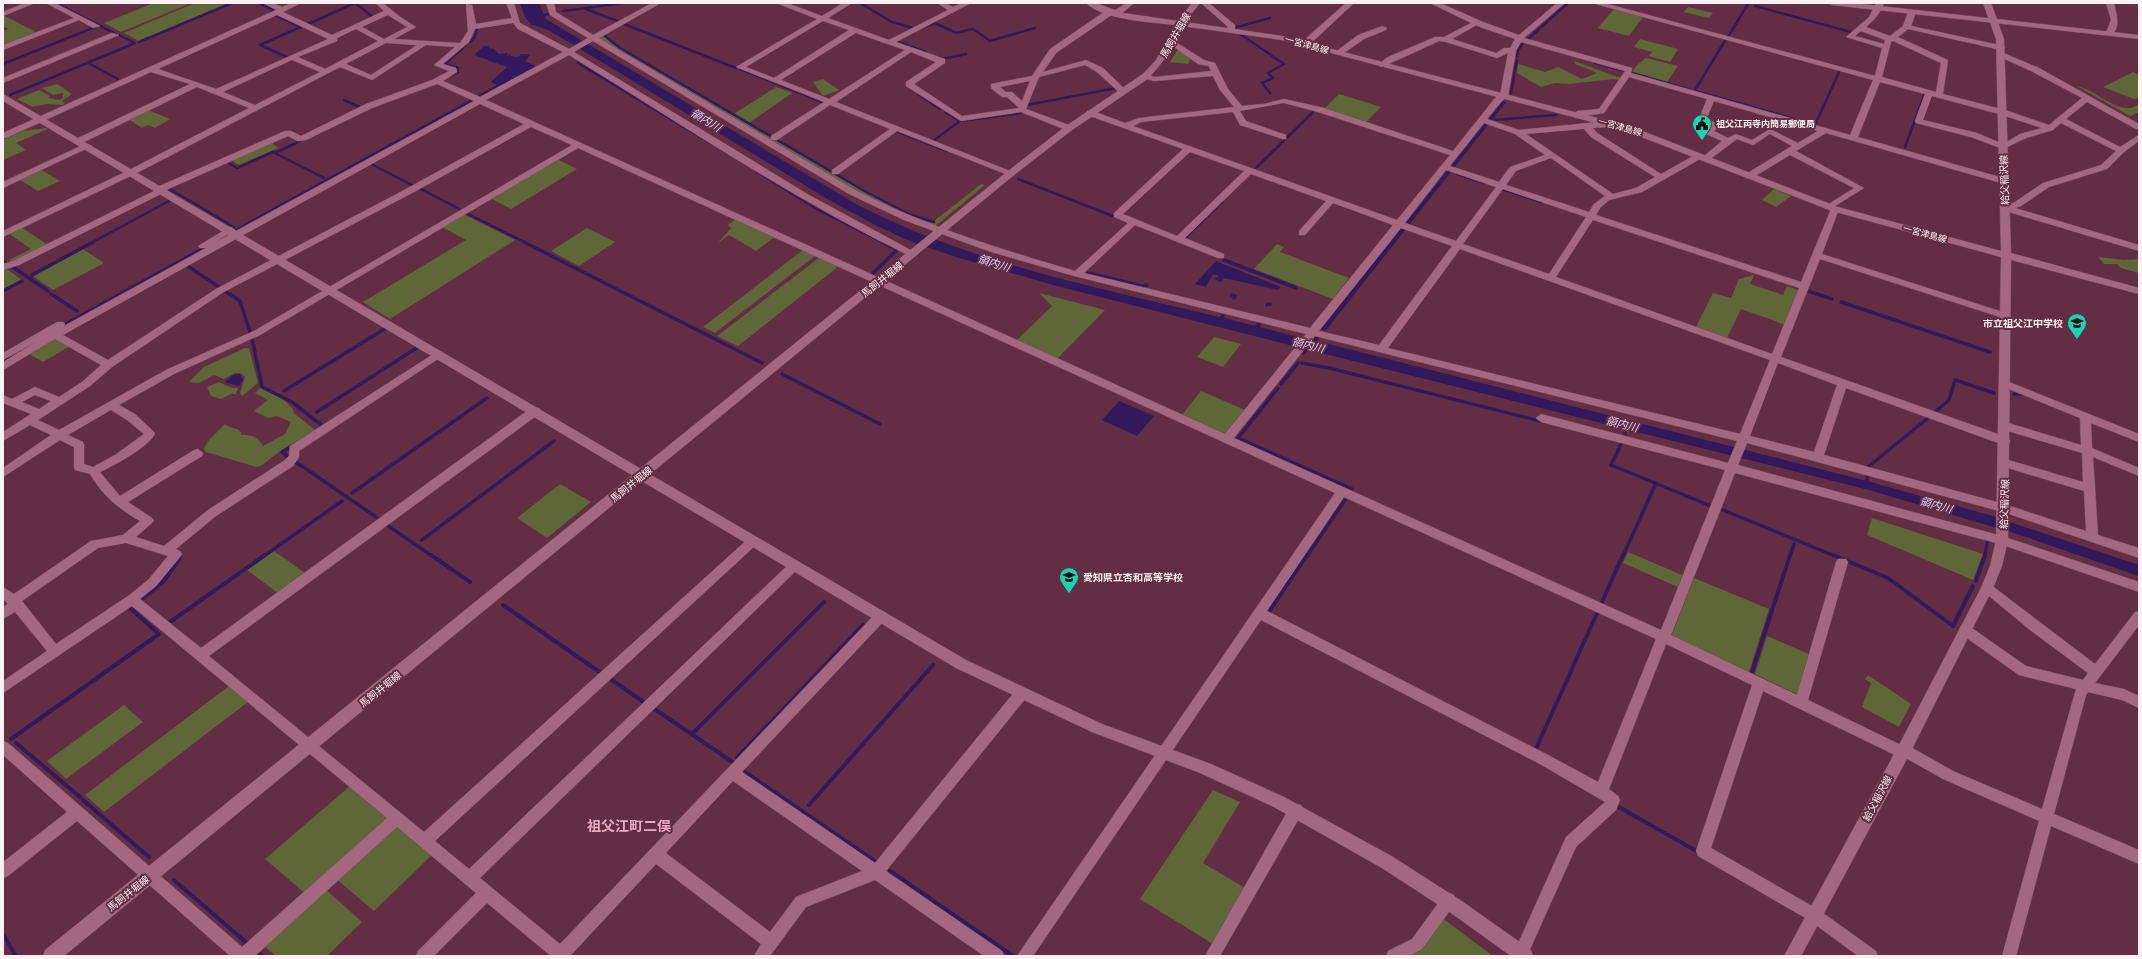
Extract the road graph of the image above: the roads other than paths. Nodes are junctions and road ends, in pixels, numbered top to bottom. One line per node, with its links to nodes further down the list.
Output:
1 (31, 3): 31 (street)
2 (50, 3): 32 (street)
3 (268, 3): 27 (street)
4 (297, 3): 27 (street)
5 (379, 3): 28 (street)
6 (510, 3): 34 (street)
7 (550, 3): 48 (street)
8 (657, 3): 48 (street)
9 (780, 3): 33 (street)
10 (848, 3): 33 (street)
11 (941, 3): 26 (street)
12 (967, 3): 26 (street)
13 (1090, 3): 30 (main road, 一宮津島線)
14 (1130, 3): 30 (street)
15 (1196, 3): 37 (main road, 馬飼井堀線)
16 (1205, 3): 45 (street)
17 (1350, 3): 58 (street)
18 (1434, 3): 36 (street)
19 (1561, 3): 52 (street)
20 (1596, 3): 75 (street)
21 (1832, 3): 25 (main road)
22 (1987, 3): 35 (main road, 給父稲沢線)
23 (2107, 3): 46 (street)
24 (468, 5): 40 (street)
25 (1879, 6): 29 (main road); 42 (street)
26 (953, 10): 56 (street)
27 (280, 11): 50 (street); 69 (street)
28 (388, 12): 39 (street); 53 (street)
29 (1912, 12): 35 (main road); 43 (street)
30 (1112, 13): 37 (main road, 一宮津島線); 74 (street)
31 (3, 14)
32 (79, 18): 38 (street); 60 (street)
33 (822, 18): 44 (street); 78 (street)
34 (515, 20): 40 (street); 62 (street)
35 (1994, 20): 46 (main road); 64 (main road, 給父稲沢線)
36 (1476, 22): 51 (street); 52 (street)
37 (1180, 23): 45 (main road, 一宮津島線); 54 (main road, 馬飼井堀線)
38 (96, 26)
39 (357, 27): 50 (street); 53 (street)
40 (473, 28): 59 (street)
41 (1383, 28): 65 (street)
42 (1861, 28): 55 (street); 55 (street)
43 (1907, 28): 55 (street); 64 (street)
44 (855, 30): 56 (street); 78 (street)
45 (1229, 30): 58 (main road, 一宮津島線)
46 (2110, 33): 49 (main road)
47 (115, 35): 76 (street)
48 (593, 37): 62 (street); 145 (street)
49 (2139, 37)
50 (332, 38): 66 (street)
51 (1445, 39): 63 (street); 68 (street)
52 (1519, 39): 63 (street); 72 (street)
53 (383, 41): 57 (street); 67 (street)
54 (1171, 41): 71 (street); 73 (main road, 馬飼井堀線)
55 (1890, 41): 75 (street); 83 (street)
56 (890, 42): 61 (street)
57 (425, 43): 59 (street); 67 (street)
58 (1306, 44): 65 (main road, 一宮津島線)
59 (462, 45): 77 (street)
60 (3, 48)
61 (910, 50): 89 (street); 91 (street)
62 (569, 51): 88 (street); 151 (street)
63 (1512, 51): 84 (street)
64 (2001, 51): 87 (street); 93 (main road, 給父稲沢線)
65 (1338, 53): 68 (main road, 一宮津島線)
66 (292, 57): 70 (street); 80 (street)
67 (338, 64): 70 (street)
68 (1383, 65): 84 (main road, 一宮津島線)
69 (151, 69): 79 (street); 96 (street)
70 (324, 71): 90 (street)
71 (1217, 73): 73 (street); 92 (street)
72 (1628, 74): 86 (street); 95 (street)
73 (1145, 76): 81 (main road, 馬飼井堀線)
74 (1036, 77): 81 (street); 91 (street); 91 (street)
75 (1878, 78): 82 (street); 112 (street)
76 (3, 81)
77 (437, 81): 88 (street); 136 (street)
78 (774, 81): 89 (street)
79 (198, 84): 80 (street); 114 (street)
80 (216, 92): 90 (street)
81 (1124, 92): 94 (main road, 馬飼井堀線)
82 (1930, 92): 83 (street); 119 (street)
83 (1939, 95): 93 (street)
84 (1504, 96): 95 (main road, 一宮津島線); 98 (street)
85 (3, 97): 96 (main road)
86 (1711, 98): 107 (street); 115 (street)
87 (2087, 98): 97 (street); 103 (street)
88 (478, 99): 99 (street); 144 (street)
89 (829, 102): 104 (street); 111 (street)
90 (256, 108): 128 (street)
91 (1022, 108): 105 (street)
92 (1238, 109): 101 (street); 110 (street); 123 (street)
93 (2002, 112): 106 (street); 119 (main road, 給父稲沢線)
94 (1090, 113): 101 (street); 105 (main road, 馬飼井堀線)
95 (1578, 116): 100 (main road, 一宮津島線)
96 (40, 119): 109 (street); 114 (main road)
97 (2061, 120): 106 (street); 121 (street)
98 (1486, 121): 108 (street); 123 (street)
99 (531, 123): 116 (street); 155 (street)
100 (1605, 123): 102 (street); 125 (main road, 一宮津島線)
101 (1124, 126): 120 (street)
102 (1587, 127): 108 (street); 132 (street)
103 (2139, 127)
104 (896, 128): 129 (street); 130 (street)
105 (1069, 128): 130 (main road, 馬飼井堀線)
106 (2050, 128): 119 (street)
107 (1825, 130): 112 (street); 118 (street)
108 (1518, 132): 124 (street)
109 (3, 136)
110 (1283, 137)
111 (774, 138)
112 (1853, 138): 133 (street)
113 (2139, 138): 121 (street)
114 (79, 141): 117 (main road)
115 (1728, 142): 118 (street); 125 (street)
116 (578, 144): 159 (street); 161 (street)
117 (88, 146): 128 (main road); 134 (street)
118 (1799, 147): 122 (street)
119 (2004, 147): 133 (main road, 給父稲沢線)
120 (1188, 149): 127 (street); 142 (street)
121 (2121, 150): 140 (street)
122 (1791, 152): 131 (street); 139 (street)
123 (1455, 154): 126 (street)
124 (1552, 155): 135 (street); 137 (street)
125 (1703, 157): 131 (main road, 一宮津島線); 132 (street)
126 (1449, 168): 135 (street); 143 (street)
127 (1249, 171): 138 (street); 148 (street)
128 (132, 172): 136 (main road); 147 (street)
129 (834, 172)
130 (1011, 173): 145 (main road, 馬飼井堀線)
131 (1749, 176): 139 (main road, 一宮津島線)
132 (1662, 178): 137 (street)
133 (2004, 180): 140 (main road, 給父稲沢線)
134 (3, 185)
135 (1501, 186): 141 (street); 149 (street)
136 (161, 190): 144 (main road); 156 (street)
137 (1612, 197): 141 (street)
138 (1331, 200): 143 (street); 146 (street)
139 (1832, 208): 152 (street); 154 (main road, 一宮津島線)
140 (2005, 208): 150 (street); 154 (main road, 給父稲沢線)
141 (1591, 216): 158 (street); 160 (street)
142 (1134, 222): 148 (street); 157 (street)
143 (1403, 226): 149 (street); 164 (street)
144 (234, 232): 155 (main road); 165 (street); 168 (street)
145 (940, 232): 151 (main road, 馬飼井堀線); 157 (street)
146 (1302, 233)
147 (3, 234)
148 (1179, 239): 153 (street)
149 (1457, 246): 158 (street); 166 (street)
150 (2139, 248)
151 (913, 254): 159 (main road, 馬飼井堀線)
152 (1817, 255): 160 (street); 163 (street)
153 (1221, 256)
154 (2006, 256): 162 (main road, 一宮津島線); 163 (main road, 給父稲沢線)
155 (278, 258): 161 (main road); 170 (street)
156 (3, 267)
157 (1077, 274): 164 (street)
158 (1550, 279): 169 (street)
159 (880, 282): 186 (street); 197 (main road, 馬飼井堀線)
160 (1804, 286): 169 (street)
161 (330, 290): 167 (main road); 176 (street)
162 (2139, 292)
163 (2006, 316): 173 (main road, 給父稲沢線)
164 (1312, 332): 166 (street); 186 (street)
165 (56, 335): 170 (street); 171 (street)
166 (1382, 349): 187 (street)
167 (439, 355): 177 (main road); 206 (street)
168 (3, 356)
169 (1775, 360): 172 (street); 187 (street)
170 (108, 365): 175 (street)
171 (3, 366)
172 (1842, 384): 188 (street); 191 (street)
173 (2005, 384): 179 (street); 182 (main road, 給父稲沢線)
174 (8, 401): 175 (street); 178 (street)
175 (60, 401): 178 (street)
176 (111, 405): 183 (street); 194 (street)
177 (535, 411): 197 (main road); 222 (street)
178 (40, 414): 181 (street)
179 (2085, 416): 185 (street); 189 (street)
180 (1541, 418): 193 (street)
181 (30, 420): 183 (street); 184 (street)
182 (2005, 426): 188 (main road, 給父稲沢線); 189 (street)
183 (59, 435): 194 (street); 196 (street)
184 (3, 437)
185 (2139, 438)
186 (1227, 440): 199 (street)
187 (1744, 440): 191 (street); 193 (street)
188 (2005, 441): 192 (main road, 給父稲沢線)
189 (2088, 451): 195 (street); 198 (street)
190 (198, 453): 200 (street)
191 (1818, 457): 201 (street)
192 (2005, 463): 198 (street); 201 (main road, 給父稲沢線)
193 (1733, 467): 204 (street); 220 (street)
194 (94, 471): 200 (street)
195 (2139, 472)
196 (3, 473)
197 (642, 475): 205 (main road); 230 (main road, 馬飼井堀線)
198 (2090, 488): 202 (street)
199 (1342, 492): 215 (street); 220 (street)
200 (119, 502): 203 (street)
201 (2004, 509): 202 (street); 204 (main road, 給父稲沢線)
202 (2092, 536): 207 (street)
203 (126, 540): 206 (street); 214 (street)
204 (2002, 540): 210 (street); 211 (main road, 給父稲沢線)
205 (753, 541): 209 (main road); 240 (street)
206 (166, 551): 213 (street)
207 (2139, 553)
208 (1842, 562): 228 (street)
209 (795, 565): 217 (main road); 246 (street)
210 (2139, 587)
211 (1987, 588): 219 (main road, 給父稲沢線); 223 (street)
212 (3, 592): 214 (street)
213 (132, 599): 221 (street); 222 (street)
214 (15, 602): 216 (street); 221 (street)
215 (1259, 613): 233 (street); 235 (street)
216 (3, 614)
217 (880, 616): 227 (main road); 234 (street)
218 (2139, 616): 223 (street)
219 (1966, 630): 225 (street); 232 (main road, 給父稲沢線)
220 (1664, 637): 224 (street); 235 (street)
221 (56, 651): 226 (street)
222 (200, 656): 230 (street)
223 (2096, 672): 225 (street)
224 (1759, 682): 228 (street); 249 (street)
225 (2086, 686): 229 (street); 239 (street)
226 (3, 688)
227 (1021, 694): 233 (main road); 244 (street)
228 (1801, 702): 232 (street)
229 (2139, 702)
230 (310, 746): 238 (street); 245 (main road, 馬飼井堀線)
231 (3, 747): 237 (street)
232 (1903, 751): 239 (street); 249 (main road, 給父稲沢線)
233 (1163, 752): 236 (main road); 258 (street)
234 (732, 773): 241 (street); 244 (street)
235 (1601, 791): 251 (street)
236 (1296, 810): 248 (main road); 259 (street)
237 (77, 813): 243 (street); 245 (street)
238 (397, 818): 240 (street); 254 (street)
239 (2045, 818): 242 (street); 263 (street)
240 (425, 842): 246 (street)
241 (655, 854): 250 (street); 252 (street)
242 (2139, 857)
243 (3, 871)
244 (877, 872): 250 (street); 257 (street)
245 (148, 876): 253 (main road, 馬飼井堀線); 254 (street)
246 (470, 878): 247 (street)
247 (487, 893): 252 (street); 255 (street)
248 (1449, 900): 251 (main road); 260 (street)
249 (1814, 915): 261 (main road, 給父稲沢線); 262 (street)
250 (771, 942): 256 (street)
251 (1523, 954)
252 (562, 955)
253 (52, 956)
254 (243, 956)
255 (422, 956)
256 (761, 956)
257 (997, 956)
258 (1024, 956)
259 (1212, 956)
260 (1393, 956)
261 (1792, 956)
262 (1871, 956)
263 (2009, 956)

